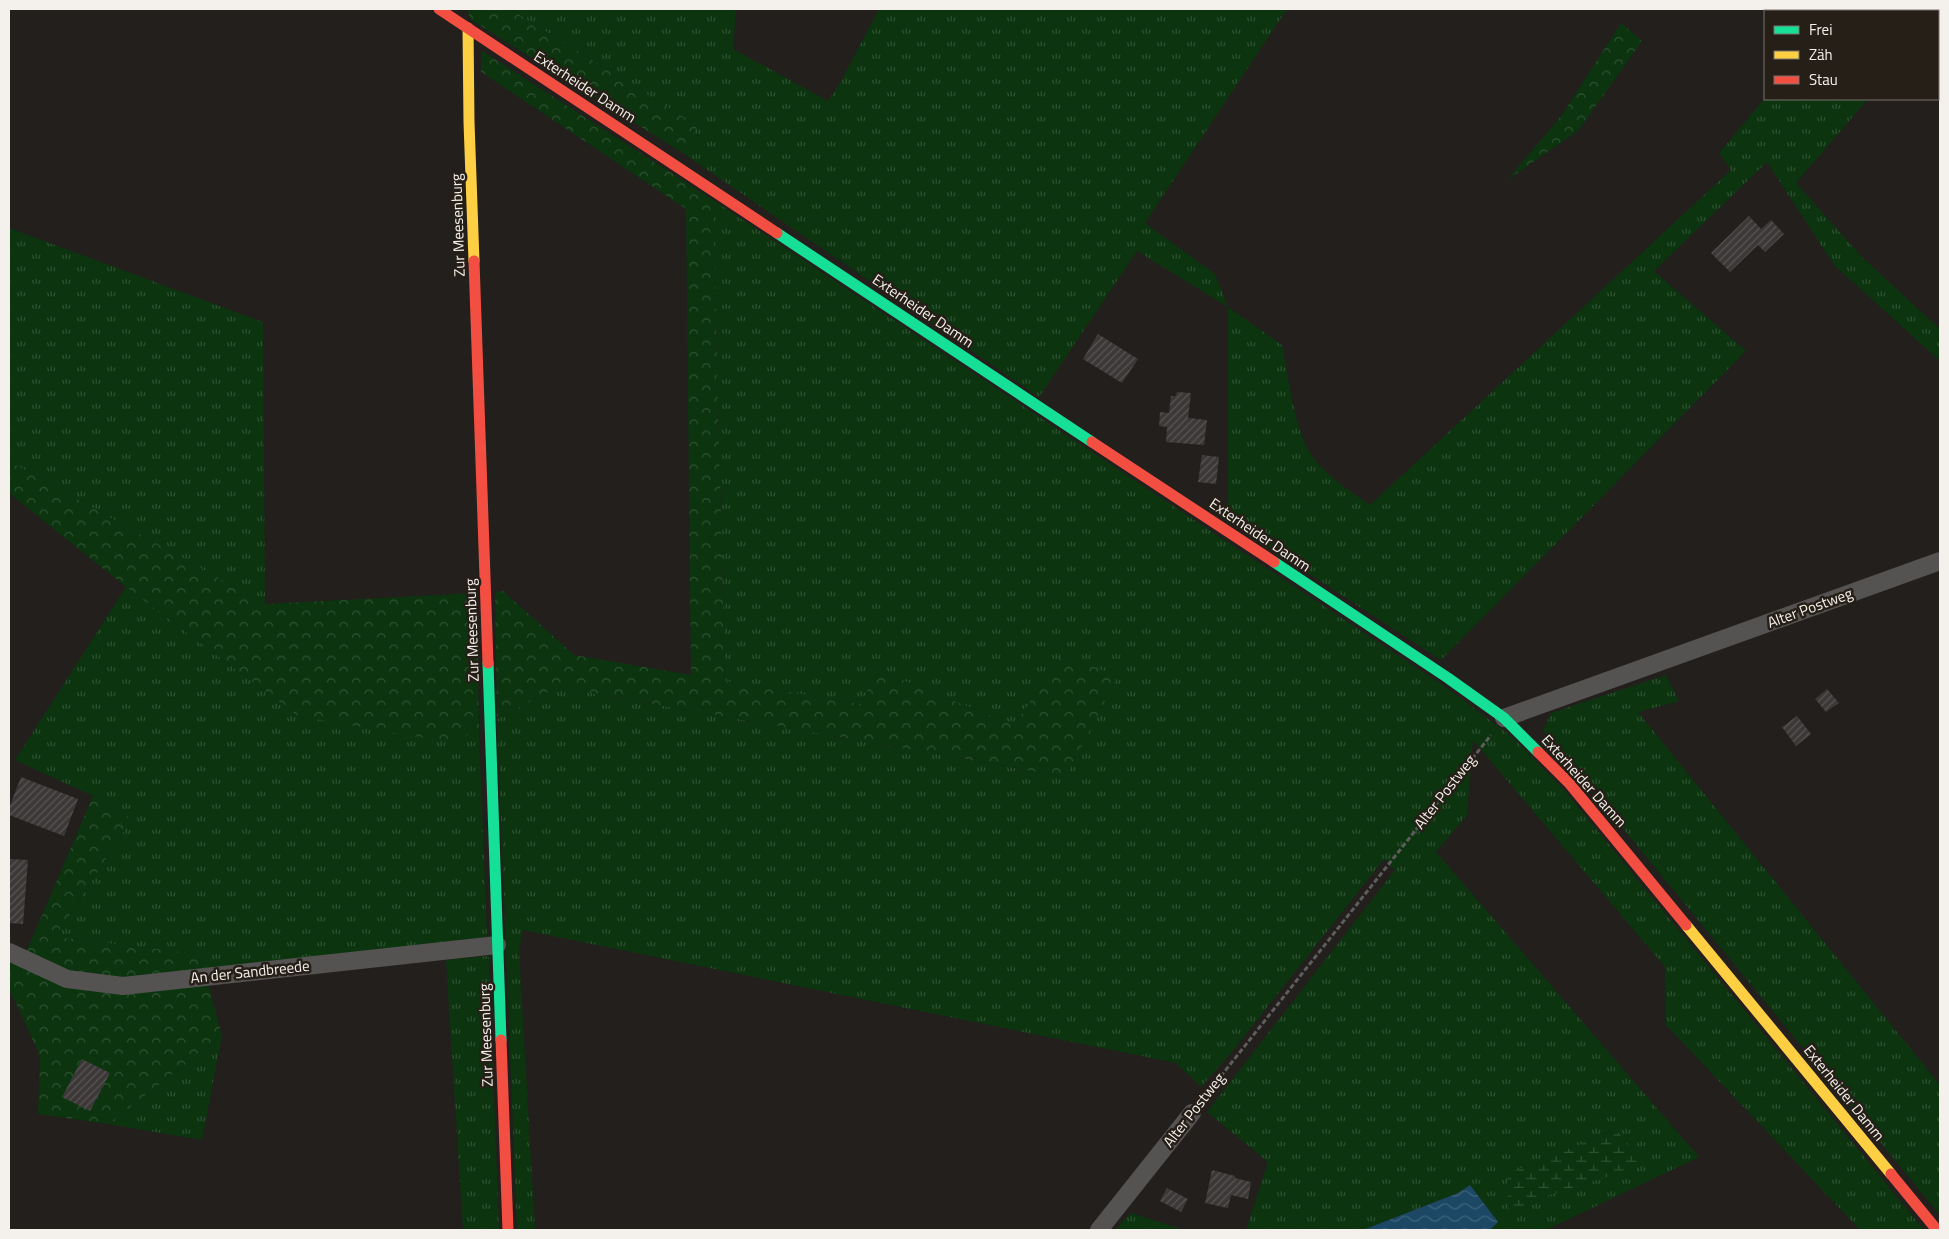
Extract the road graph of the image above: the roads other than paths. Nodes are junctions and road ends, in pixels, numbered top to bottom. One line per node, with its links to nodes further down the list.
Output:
1 (442, 10): 2 (street, Exterheider Damm)
2 (468, 28): 4 (street, Exterheider Damm); 5 (street, Zur Meesenburg)
3 (1940, 561): 4 (street, Alter Postweg)
4 (1504, 718): 10 (street, Exterheider Damm)
5 (497, 945): 6 (street, An der Sandbreede); 8 (street, Zur Meesenburg)
6 (9, 952)
7 (1192, 1113): 9 (street, Alter Postweg)
8 (508, 1230)
9 (1099, 1230)
10 (1937, 1230)

